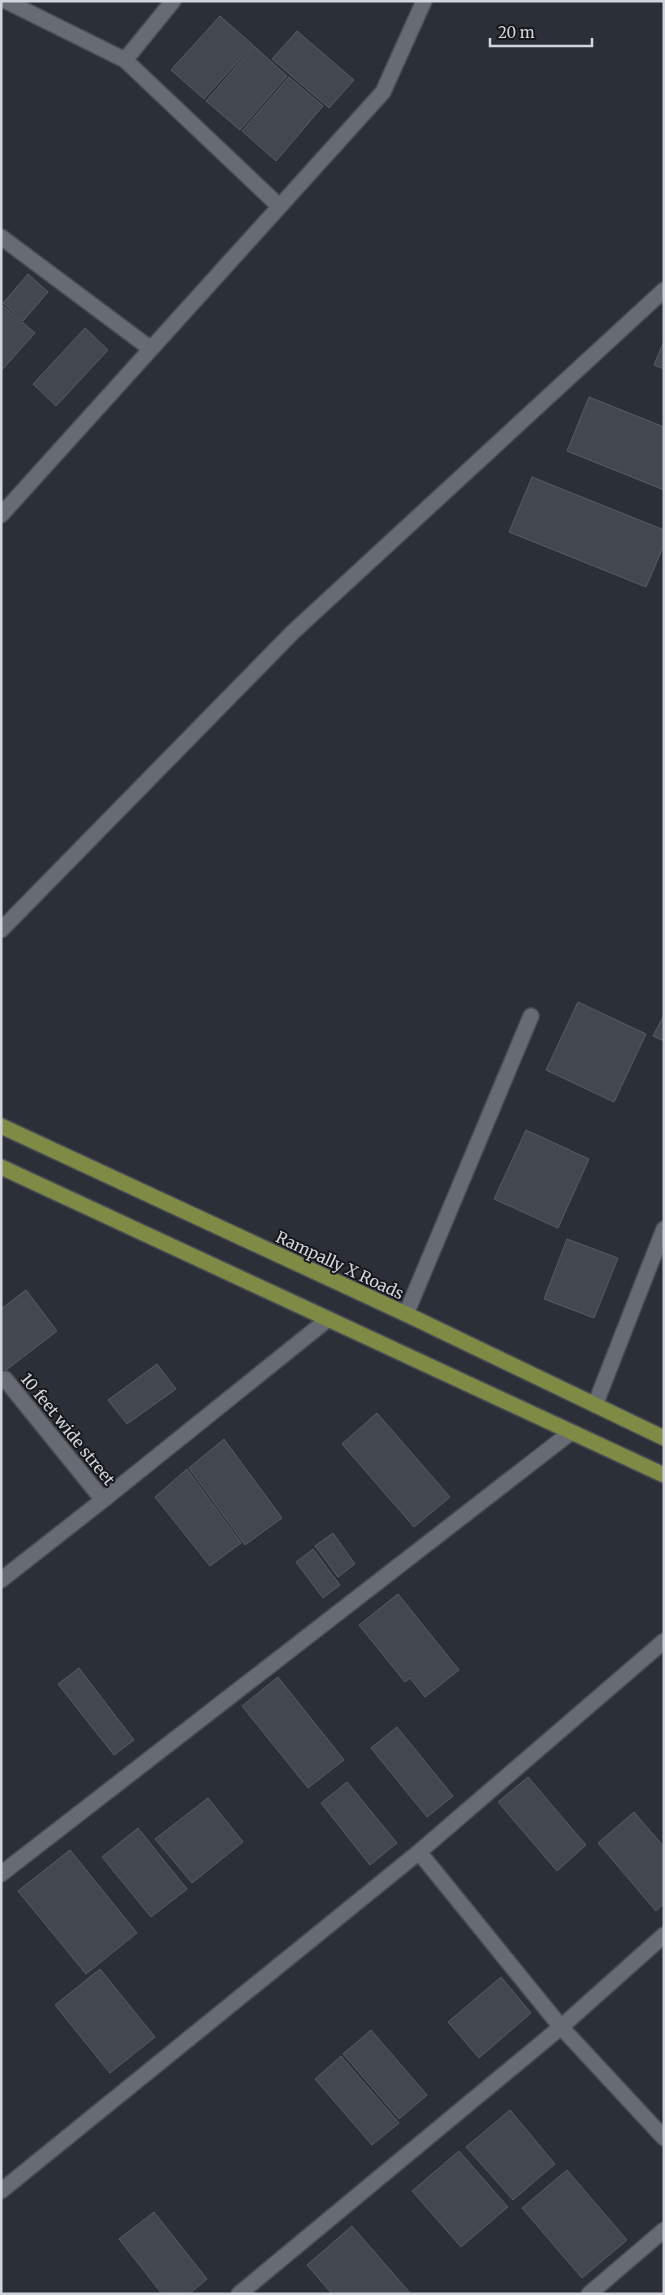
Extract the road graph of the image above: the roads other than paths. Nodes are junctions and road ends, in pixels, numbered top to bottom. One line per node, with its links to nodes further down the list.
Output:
1 (6, 1): 4 (street)
2 (173, 1): 4 (street)
3 (424, 1): 5 (street)
4 (125, 60): 5 (street)
5 (279, 206): 8 (street)
6 (1, 237): 8 (street)
7 (664, 290): 10 (street)
8 (151, 348): 9 (street)
9 (1, 515)
10 (1, 930)
11 (531, 1016): 15 (street)
12 (1, 1126): 15 (main road, Rampally X Roads)
13 (1, 1167): 16 (main road)
14 (664, 1229): 18 (street)
15 (406, 1314): 18 (main road, Rampally X Roads)
16 (327, 1320): 19 (main road); 22 (street)
17 (5, 1379): 22 (street, 10 feet wide street)
18 (595, 1405): 20 (main road, Rampally X Roads)
19 (570, 1432): 21 (main road); 26 (street)
20 (664, 1438)
21 (664, 1475)
22 (103, 1500): 23 (street)
23 (1, 1580)
24 (664, 1641): 25 (street)
25 (420, 1852): 28 (street); 30 (street)
26 (1, 1874)
27 (664, 1935): 28 (street)
28 (561, 2027): 29 (street); 32 (street)
29 (664, 2138)
30 (1, 2191)
31 (664, 2230): 33 (street)
32 (239, 2294)
33 (589, 2294)

